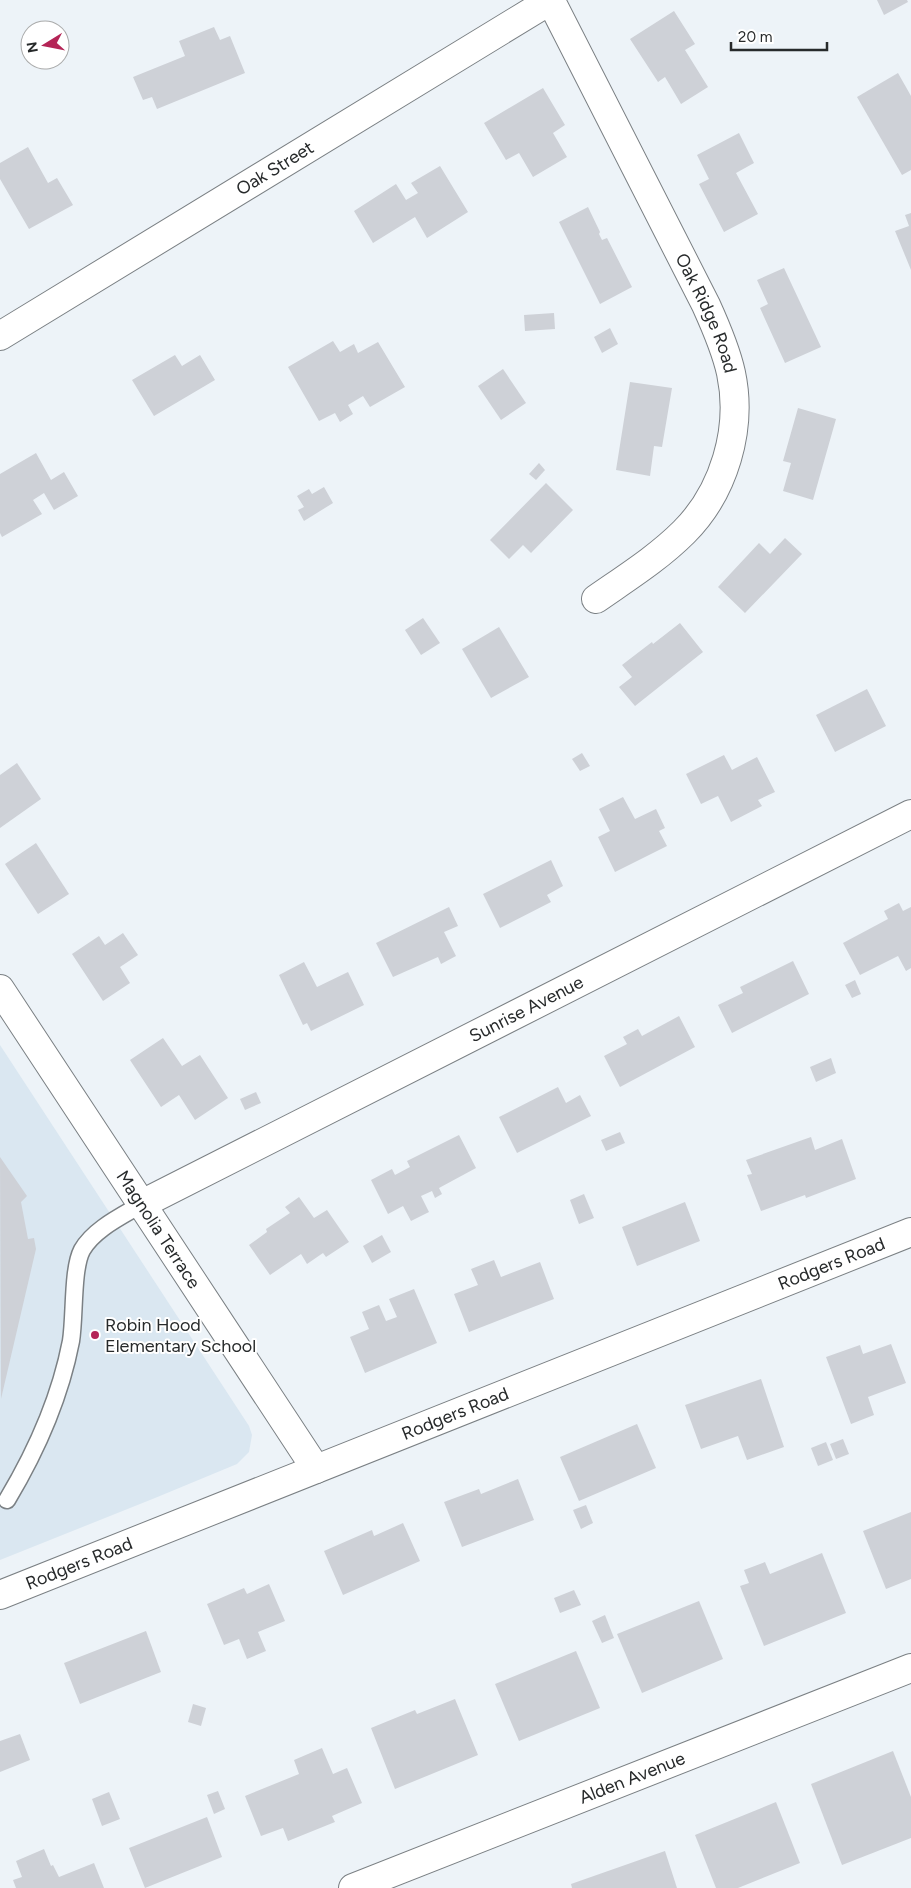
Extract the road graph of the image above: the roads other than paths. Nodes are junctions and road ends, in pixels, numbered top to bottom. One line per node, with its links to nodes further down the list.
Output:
1 (551, 0): 2 (street, Oak Street); 3 (street, Oak Ridge Road)
2 (2, 331)
3 (596, 599)
4 (911, 814): 6 (street, Sunrise Avenue)
5 (0, 989): 6 (street, Magnolia Terrace)
6 (142, 1204): 8 (street, Magnolia Terrace); 9 (lane)
7 (911, 1232): 8 (street, Rodgers Road)
8 (316, 1469): 10 (street, Rodgers Road)
9 (7, 1500)
10 (0, 1595)
11 (911, 1668): 12 (street, Alden Avenue)
12 (353, 1888)

